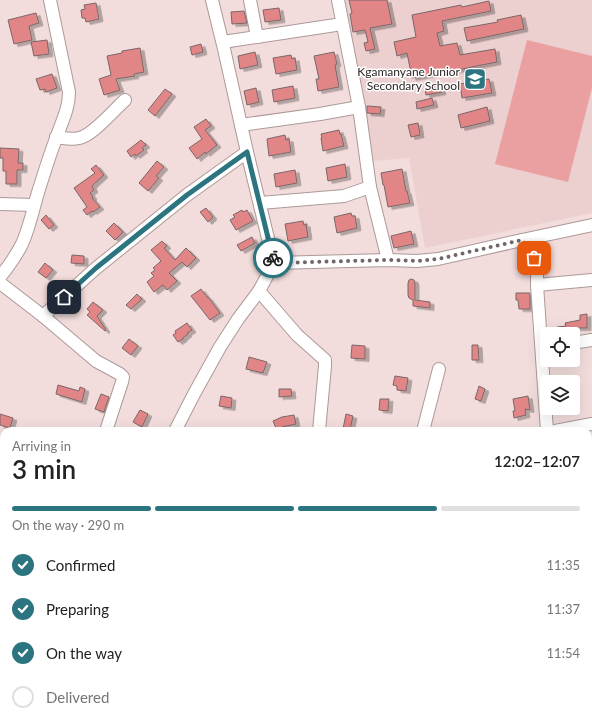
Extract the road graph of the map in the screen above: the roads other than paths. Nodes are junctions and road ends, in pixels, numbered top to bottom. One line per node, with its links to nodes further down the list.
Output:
1 (50, 0): 11 (street)
2 (212, 0): 7 (street)
3 (250, 0): 6 (street)
4 (338, 0): 5 (street)
5 (342, 24): 6 (street); 9 (street)
6 (257, 37): 7 (street)
7 (223, 42): 10 (street)
8 (125, 100): 11 (street)
9 (359, 107): 10 (street); 13 (street)
10 (241, 125): 12 (street)
11 (56, 137): 16 (street)
12 (247, 152): 14 (street); 26 (street)
13 (370, 187): 14 (street); 19 (street)
14 (260, 203): 20 (street)
15 (0, 204): 16 (street)
16 (34, 205): 21 (street)
17 (592, 225): 18 (street)
18 (522, 240): 19 (street); 24 (street)
19 (388, 260): 20 (street)
20 (274, 263): 25 (street)
21 (0, 277)
22 (592, 280): 24 (street)
23 (0, 283): 26 (street)
24 (537, 285): 27 (street)
25 (259, 291): 34 (street); 35 (street)
26 (43, 316): 33 (street)
27 (542, 327)
28 (592, 340): 29 (street)
29 (580, 342)
30 (545, 367): 37 (street)
31 (439, 369): 36 (street)
32 (592, 424): 38 (street)
33 (107, 427)
34 (177, 427)
35 (319, 427)
36 (425, 427)
37 (547, 427)
38 (576, 427)

